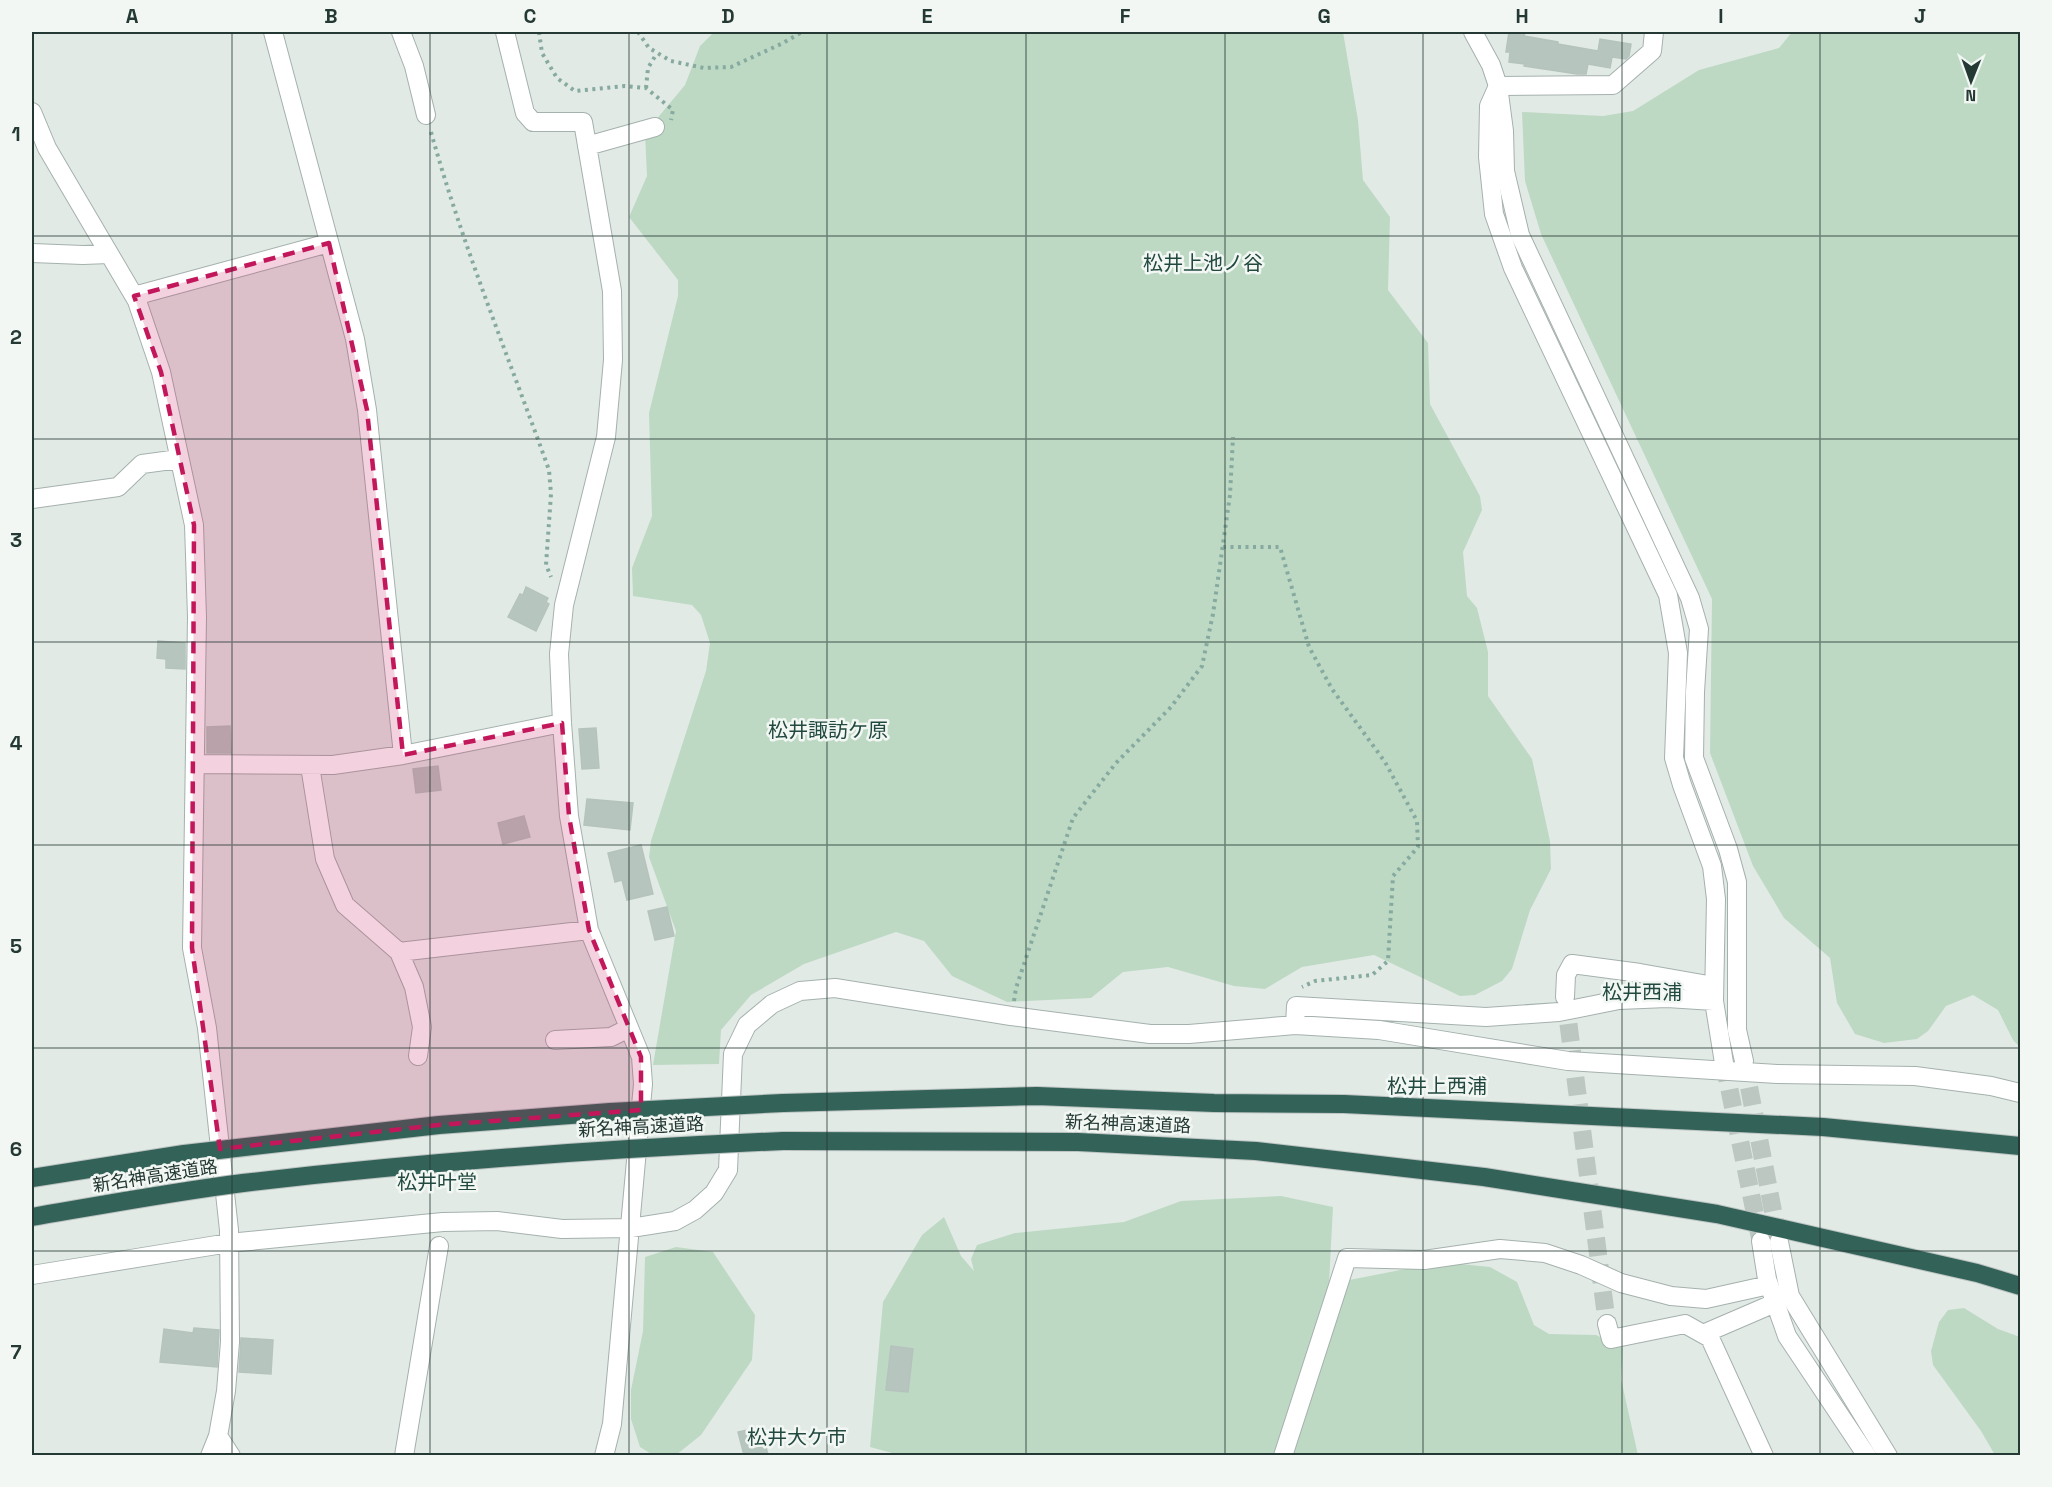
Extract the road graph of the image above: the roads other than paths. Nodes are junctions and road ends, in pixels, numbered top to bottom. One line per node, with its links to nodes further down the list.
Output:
1 (273, 32): 11 (street)
2 (401, 32): 8 (street)
3 (505, 32): 10 (street)
4 (1473, 32): 6 (street)
5 (1654, 32): 6 (street)
6 (1498, 86): 23 (street); 29 (street)
7 (32, 112): 13 (street)
8 (426, 115)
9 (654, 127): 10 (street)
10 (587, 146): 17 (street)
11 (329, 243): 14 (street); 18 (street)
12 (32, 253): 13 (street)
13 (109, 254): 14 (street)
14 (134, 296): 15 (street)
15 (179, 459): 16 (street); 19 (street)
16 (32, 498)
17 (562, 723): 18 (street); 21 (street)
18 (403, 755): 20 (street)
19 (196, 764): 20 (street); 36 (street)
20 (310, 766): 22 (street)
21 (589, 930): 22 (street); 26 (street)
22 (399, 952): 28 (street)
23 (1714, 993): 24 (street); 25 (street); 30 (street)
24 (1565, 997)
25 (1295, 1025): 31 (street); 35 (street)
26 (629, 1028): 27 (street); 35 (street)
27 (555, 1040)
28 (418, 1056)
29 (1744, 1061)
30 (1724, 1064)
31 (2020, 1093)
32 (2020, 1146): 33 (highway, 新名神高速道路, bridge)
33 (32, 1179)
34 (32, 1216): 40 (highway, 新名神高速道路, bridge)
35 (631, 1228): 36 (street); 48 (street)
36 (229, 1244): 38 (street); 44 (street)
37 (439, 1246): 47 (street)
38 (32, 1275)
39 (1769, 1285): 41 (street); 49 (street); 52 (street)
40 (2020, 1286)
41 (1775, 1303): 43 (street); 51 (street)
42 (1607, 1324): 43 (street)
43 (1703, 1334): 50 (street)
44 (218, 1436): 45 (street); 46 (street)
45 (210, 1455)
46 (231, 1455)
47 (404, 1455)
48 (603, 1455)
49 (1283, 1455)
50 (1764, 1455)
51 (1867, 1455)
52 (1888, 1455)

